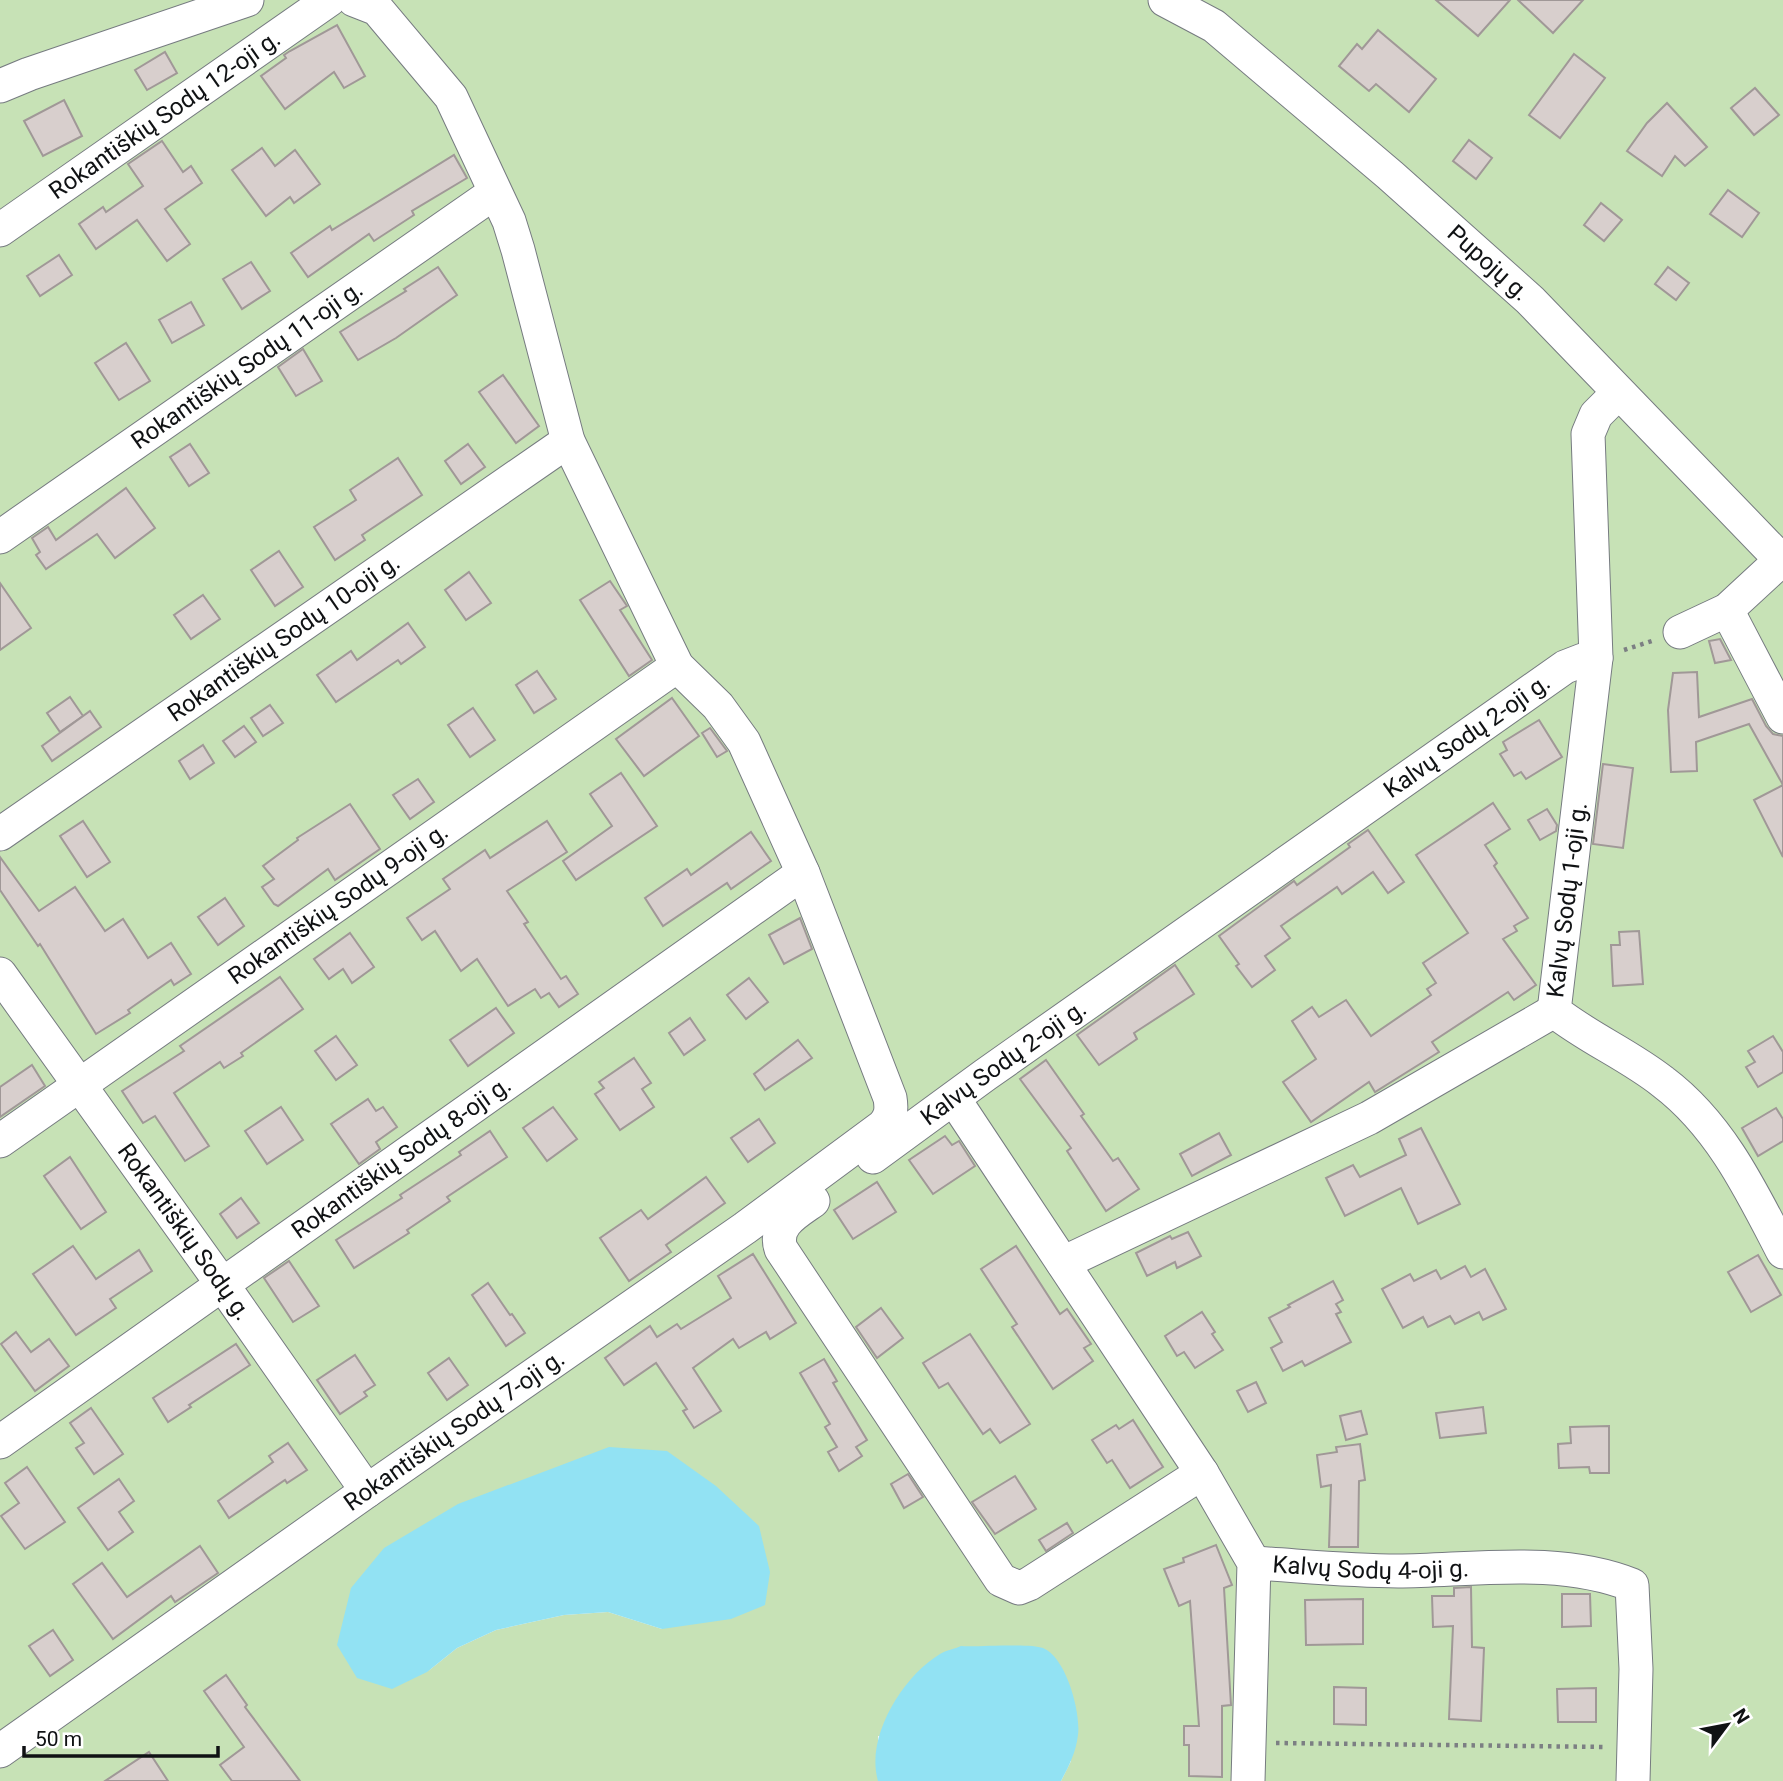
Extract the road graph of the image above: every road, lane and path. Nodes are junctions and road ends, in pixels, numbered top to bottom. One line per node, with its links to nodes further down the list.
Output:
1 (247, 0): 5 (street)
2 (329, 0): 7 (street, Rokantiškių Sodų 12-oji g.)
3 (354, 0): 6 (street)
4 (1165, 0): 8 (street, Pupojų g.)
5 (0, 86)
6 (494, 192): 9 (street); 10 (street, Rokantiškių Sodų 11-oji g.)
7 (0, 230)
8 (1618, 393): 11 (street, Pupojų g.); 14 (street, Kalvų Sodų 1-oji g.)
9 (568, 441): 15 (street); 17 (street, Rokantiškių Sodų 10-oji g.)
10 (0, 537)
11 (1782, 561): 12 (street)
12 (1727, 610): 13 (street); 16 (street)
13 (1680, 632): 14 (path)
14 (1597, 658): 20 (street, Kalvų Sodų 1-oji g.); 22 (street, Kalvų Sodų 2-oji g.)
15 (677, 666): 18 (street); 21 (street, Rokantiškių Sodų 9-oji g.)
16 (1783, 717)
17 (0, 834)
18 (803, 873): 26 (street, Rokantiškių Sodų 8-oji g.); 29 (street, Rokantiškių Sodų 7-oji g.)
19 (0, 974): 21 (street, Rokantiškių Sodų g.)
20 (1554, 1012): 24 (street, Kalvų Sodų 1-oji g.); 25 (street)
21 (80, 1087): 23 (street, Rokantiškių Sodų 9-oji g.); 26 (street, Rokantiškių Sodų g.)
22 (954, 1099): 25 (street, Kalvų Sodų 4-oji g.); 28 (street, Kalvų Sodų 2-oji g.)
23 (0, 1141)
24 (1783, 1252)
25 (1063, 1263): 28 (street, Kalvų Sodų 4-oji g.)
26 (222, 1284): 27 (street, Rokantiškių Sodų 8-oji g.); 29 (street, Rokantiškių Sodų g.)
27 (0, 1442)
28 (1202, 1473): 30 (street, Kalvų Sodų 4-oji g.)
29 (367, 1491): 33 (street, Rokantiškių Sodų 7-oji g.)
30 (1254, 1563): 31 (street); 32 (street, Kalvų Sodų 4-oji g.)
31 (1247, 1742): 32 (path); 34 (street)
32 (1634, 1747): 35 (street, Kalvų Sodų 4-oji g.)
33 (0, 1751)
34 (1248, 1781)
35 (1633, 1781)

